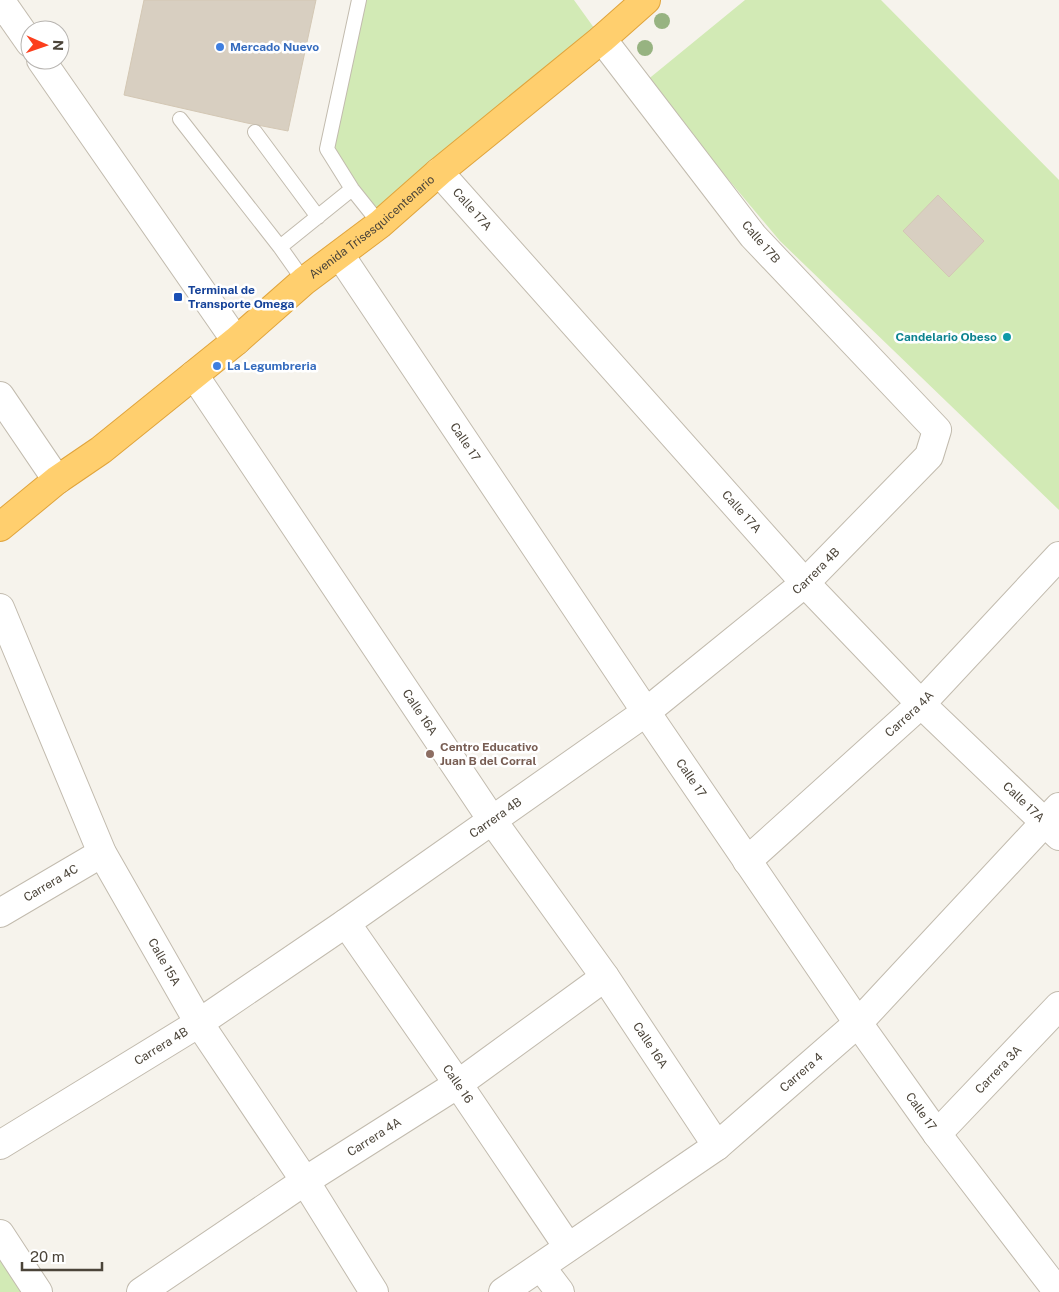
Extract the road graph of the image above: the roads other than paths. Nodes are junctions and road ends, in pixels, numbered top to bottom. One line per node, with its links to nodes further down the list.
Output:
1 (0, 0): 4 (street)
2 (359, 0): 10 (lane)
3 (646, 0): 5 (highway, Avenida Trisesquicentenario)
4 (20, 29)
5 (602, 39): 9 (highway, Avenida Trisesquicentenario); 19 (street, Calle 17B)
6 (48, 70): 16 (street)
7 (180, 119): 13 (lane)
8 (255, 132): 11 (lane)
9 (439, 172): 12 (highway, Avenida Trisesquicentenario); 23 (street, Calle 17A)
10 (352, 189): 11 (lane); 12 (lane)
11 (318, 217): 13 (lane)
12 (380, 224): 14 (highway, Avenida Trisesquicentenario)
13 (280, 247): 15 (lane)
14 (340, 255): 15 (highway, Avenida Trisesquicentenario); 26 (street, Calle 17)
15 (304, 281): 16 (highway, Avenida Trisesquicentenario)
16 (236, 341): 17 (highway, Avenida Trisesquicentenario)
17 (194, 375): 20 (highway, Avenida Trisesquicentenario); 27 (street, Calle 16A)
18 (3, 408): 20 (street)
19 (937, 430): 23 (street, Carrera 4B)
20 (57, 480): 21 (highway, Avenida Trisesquicentenario)
21 (0, 527)
22 (1059, 556): 25 (street, Carrera 4A)
23 (804, 583): 25 (street, Calle 17A); 26 (street, Carrera 4B)
24 (0, 608): 29 (street, Calle 15A)
25 (921, 704): 28 (street, Calle 17A); 30 (street, Carrera 4A)
26 (646, 712): 27 (street, Carrera 4B); 30 (street, Calle 17)
27 (492, 820): 32 (street, Carrera 4B); 33 (street, Calle 16A)
28 (1054, 822): 36 (street, Carrera 4)
29 (102, 853): 31 (street, Carrera 4C); 35 (street, Calle 15A)
30 (747, 861): 36 (street, Calle 17)
31 (0, 913)
32 (346, 923): 35 (street, Carrera 4B); 37 (street, Calle 16)
33 (604, 977): 37 (street, Carrera 4A); 40 (street, Calle 16A)
34 (1059, 1006): 38 (street, Carrera 3A)
35 (199, 1023): 39 (street, Carrera 4B); 41 (street, Calle 15A)
36 (858, 1023): 38 (street, Calle 17); 40 (street, Carrera 4)
37 (458, 1084): 41 (street, Carrera 4A); 43 (street, Calle 16)
38 (937, 1134): 50 (street, Calle 17)
39 (0, 1145)
40 (717, 1146): 43 (street, Carrera 4)
41 (305, 1181): 46 (street, Carrera 4A); 47 (street, Calle 15A)
42 (0, 1234): 45 (street)
43 (568, 1247): 44 (street, Carrera 4)
44 (541, 1267): 48 (street, Carrera 4); 49 (street)
45 (38, 1292)
46 (141, 1292)
47 (374, 1292)
48 (504, 1292)
49 (560, 1292)
50 (1058, 1292)

